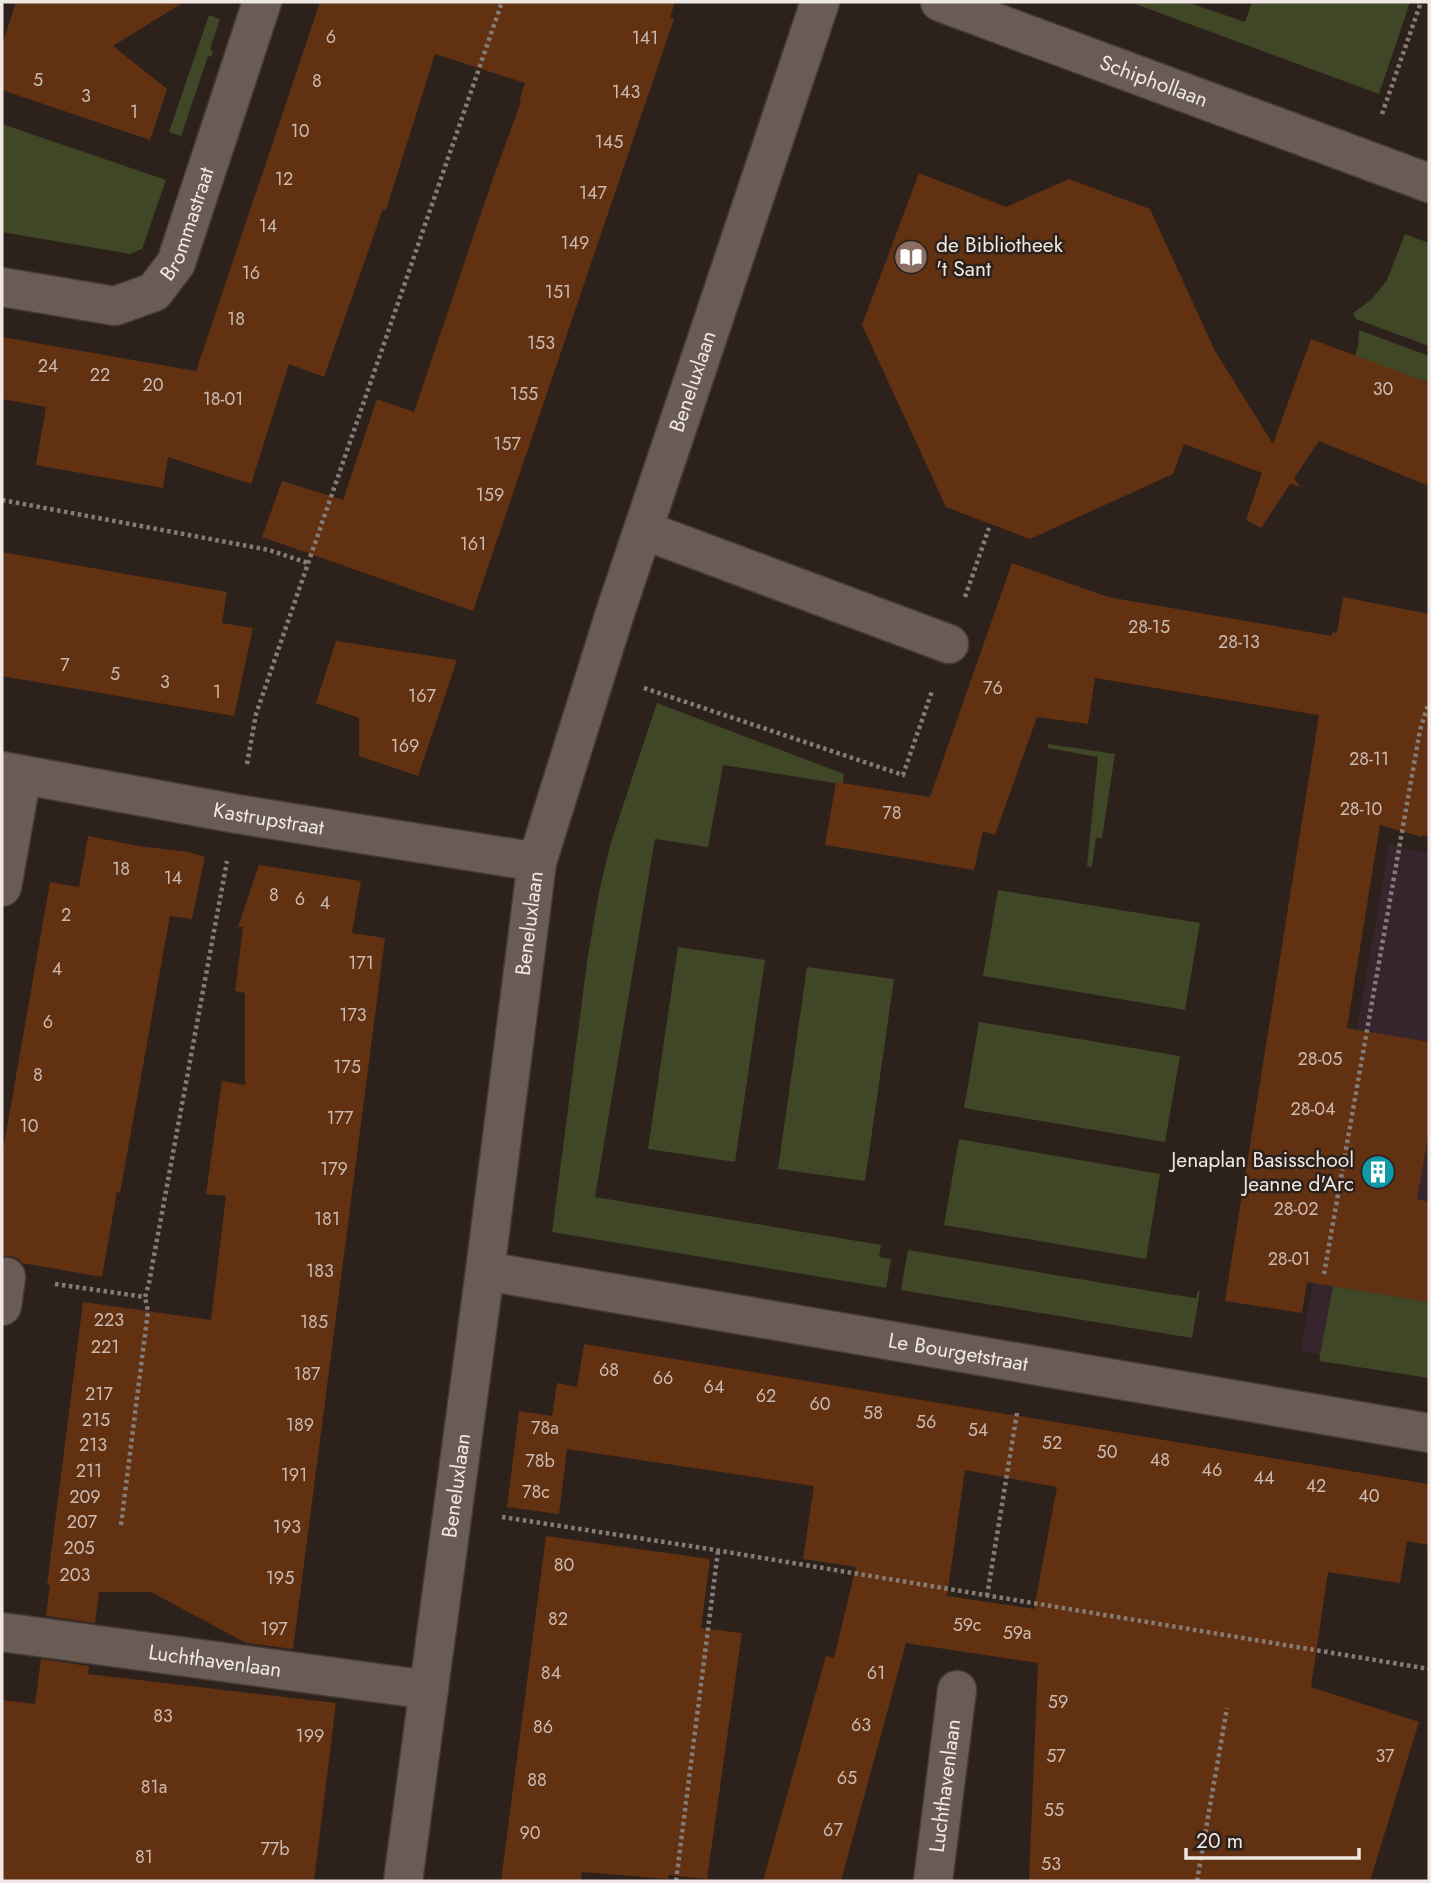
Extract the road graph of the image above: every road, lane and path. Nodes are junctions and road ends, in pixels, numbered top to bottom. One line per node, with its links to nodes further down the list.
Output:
1 (262, 2): 8 (street, Brommastraat)
2 (502, 2): 12 (path)
3 (820, 2): 11 (street, Beneluxlaan)
4 (940, 2): 6 (street, Schiphollaan)
5 (1420, 2): 6 (path)
6 (1367, 160): 7 (street, Schiphollaan)
7 (1429, 183)
8 (2, 287)
9 (2, 500): 12 (path)
10 (989, 528): 13 (path)
11 (643, 530): 13 (street); 14 (street, Beneluxlaan)
12 (308, 563): 17 (path)
13 (949, 644): 14 (path)
14 (597, 672): 19 (street, Beneluxlaan)
15 (1429, 702): 22 (path)
16 (12, 773): 17 (street, Kastrupstraat); 20 (street)
17 (237, 814): 19 (street, Kastrupstraat)
18 (227, 860): 24 (path)
19 (537, 862): 21 (street, Beneluxlaan)
20 (2, 887)
21 (485, 1271): 25 (street, Le Bourgetstraat); 27 (street, Beneluxlaan)
22 (1324, 1273)
23 (4, 1292): 24 (path)
24 (145, 1297): 28 (path)
25 (1025, 1364): 26 (street, Le Bourgetstraat); 30 (path)
26 (1429, 1433)
27 (453, 1509): 29 (path); 33 (street, Beneluxlaan)
28 (121, 1525)
29 (719, 1551): 30 (path); 37 (path)
30 (987, 1596): 32 (path)
31 (2, 1632): 33 (street, Luchthavenlaan)
32 (1429, 1669)
33 (429, 1690): 36 (street, Beneluxlaan)
34 (957, 1690): 38 (street, Luchthavenlaan)
35 (1227, 1708): 39 (path)
36 (403, 1881)
37 (676, 1881)
38 (933, 1881)
39 (1197, 1881)

